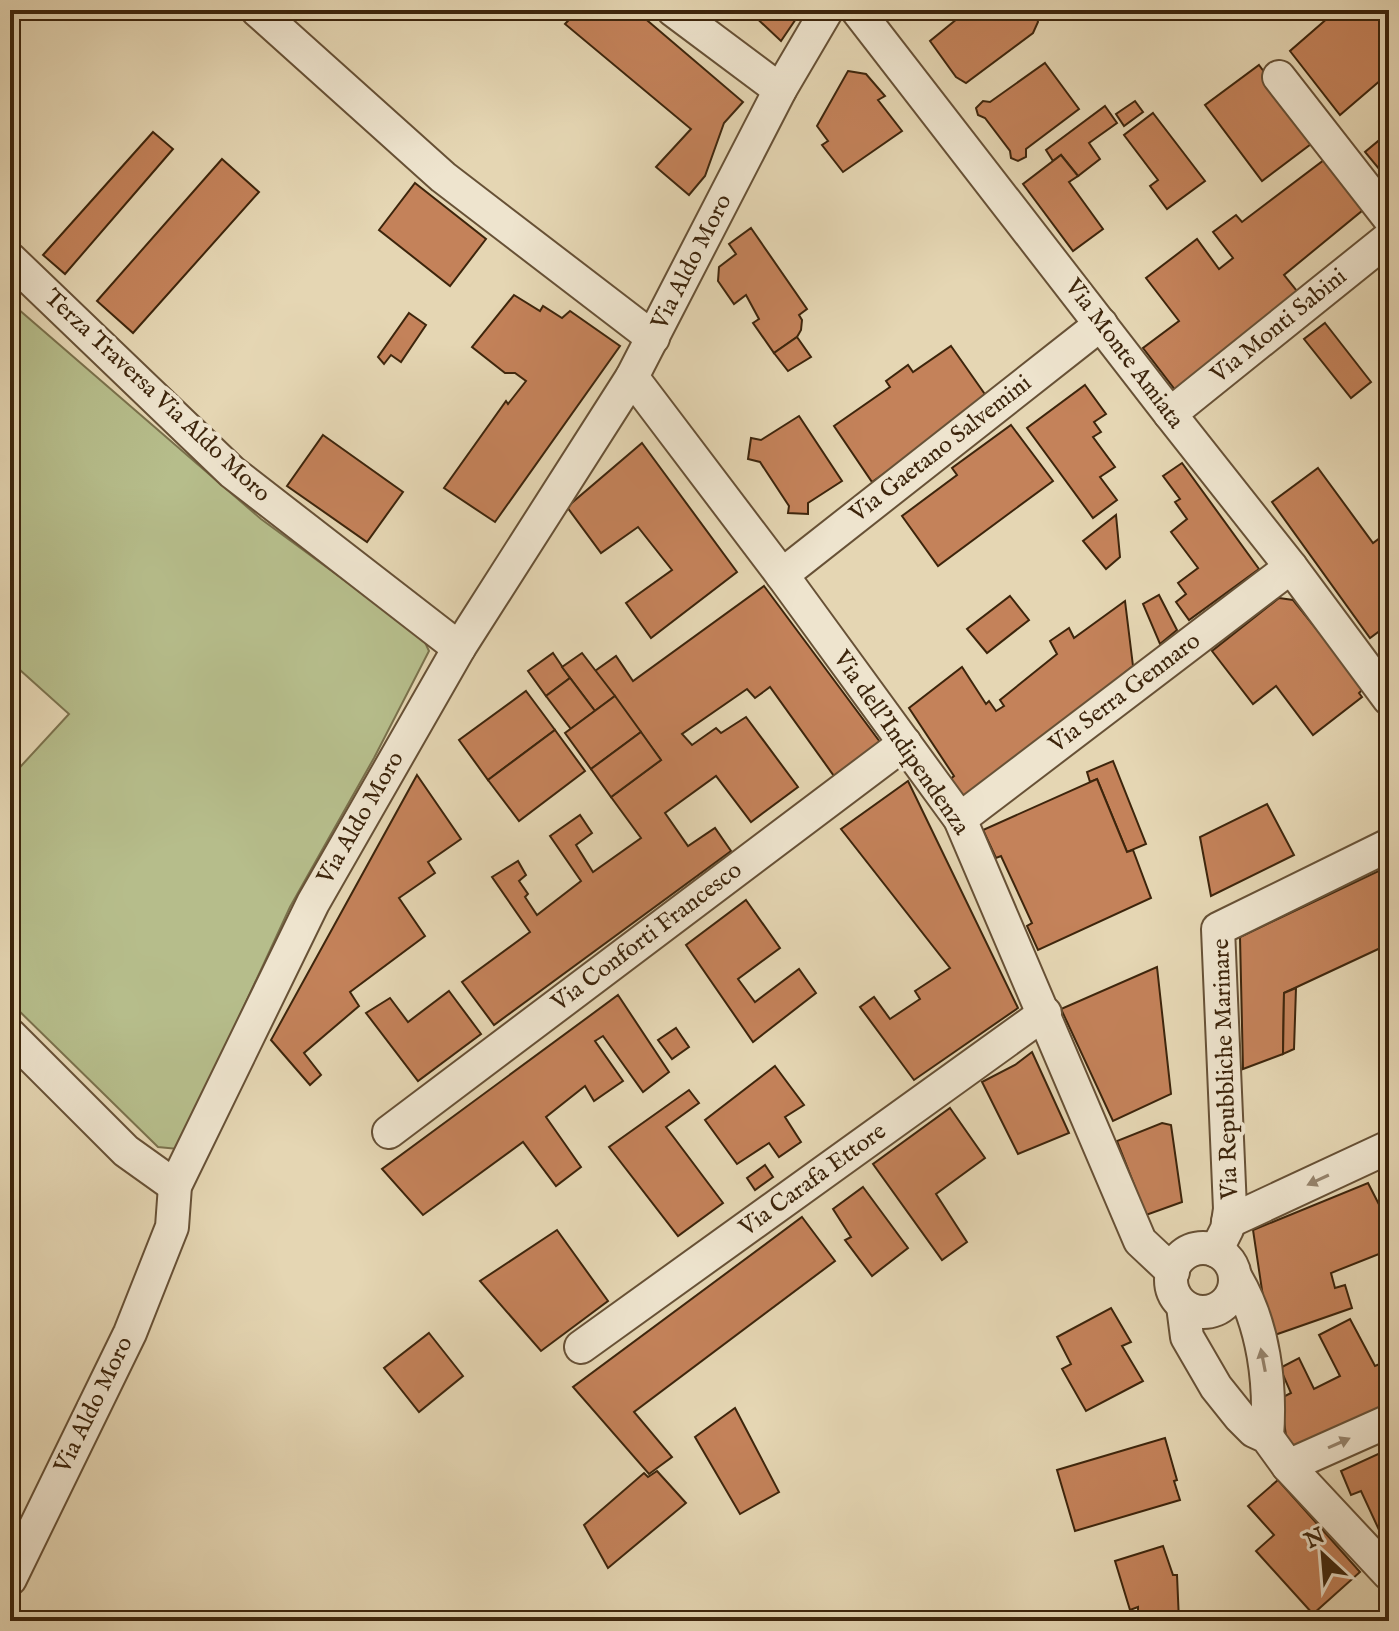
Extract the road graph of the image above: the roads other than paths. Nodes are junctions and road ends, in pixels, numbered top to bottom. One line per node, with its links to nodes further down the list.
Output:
1 (257, 10): 11 (street)
2 (673, 10): 6 (street)
3 (827, 10): 6 (street, Via Aldo Moro)
4 (857, 10): 10 (street, Via Monte Amiata)
5 (1279, 77): 7 (street)
6 (780, 90): 11 (street, Via Aldo Moro)
7 (1389, 218)
8 (1389, 238): 13 (street, Via Monti Sabini)
9 (10, 259): 16 (street, Terza Traversa Via Aldo Moro)
10 (1101, 324): 13 (street, Via Monte Amiata); 15 (street, Via Gaetano Salvemini)
11 (653, 338): 12 (street, Via Aldo Moro)
12 (632, 377): 15 (street, Via dell'Indipendenza); 16 (street, Via Aldo Moro)
13 (1170, 414): 14 (street, Via Monte Amiata)
14 (1291, 567): 17 (street, Via Monte Amiata); 19 (street, Via Serra Gennaro)
15 (782, 575): 18 (street, Via dell'Indipendenza)
16 (459, 648): 25 (street, Via Aldo Moro)
17 (1389, 699)
18 (905, 743): 19 (street, Via dell'Indipendenza); 23 (street, Via Conforti Francesco)
19 (960, 819): 21 (street, Via dell'Indipendenza)
20 (1389, 845): 26 (street, Via Repubbliche Marinare)
21 (1045, 1013): 27 (street, Via dell'Indipendenza); 30 (street, Via Carafa Ettore)
22 (10, 1035): 25 (street)
23 (389, 1132)
24 (1389, 1147): 26 (street, one-way to 26)
25 (175, 1186): 35 (street, Via Aldo Moro)
26 (1222, 1237): 27 (street); 28 (street)
27 (1173, 1272): 29 (street)
28 (1236, 1278): 29 (street); 32 (street, one-way to 28)
29 (1183, 1306): 32 (street)
30 (581, 1347)
31 (1389, 1421): 33 (street, one-way to 31)
32 (1267, 1437): 33 (street)
33 (1288, 1466): 34 (street)
34 (1389, 1574)
35 (10, 1579)

